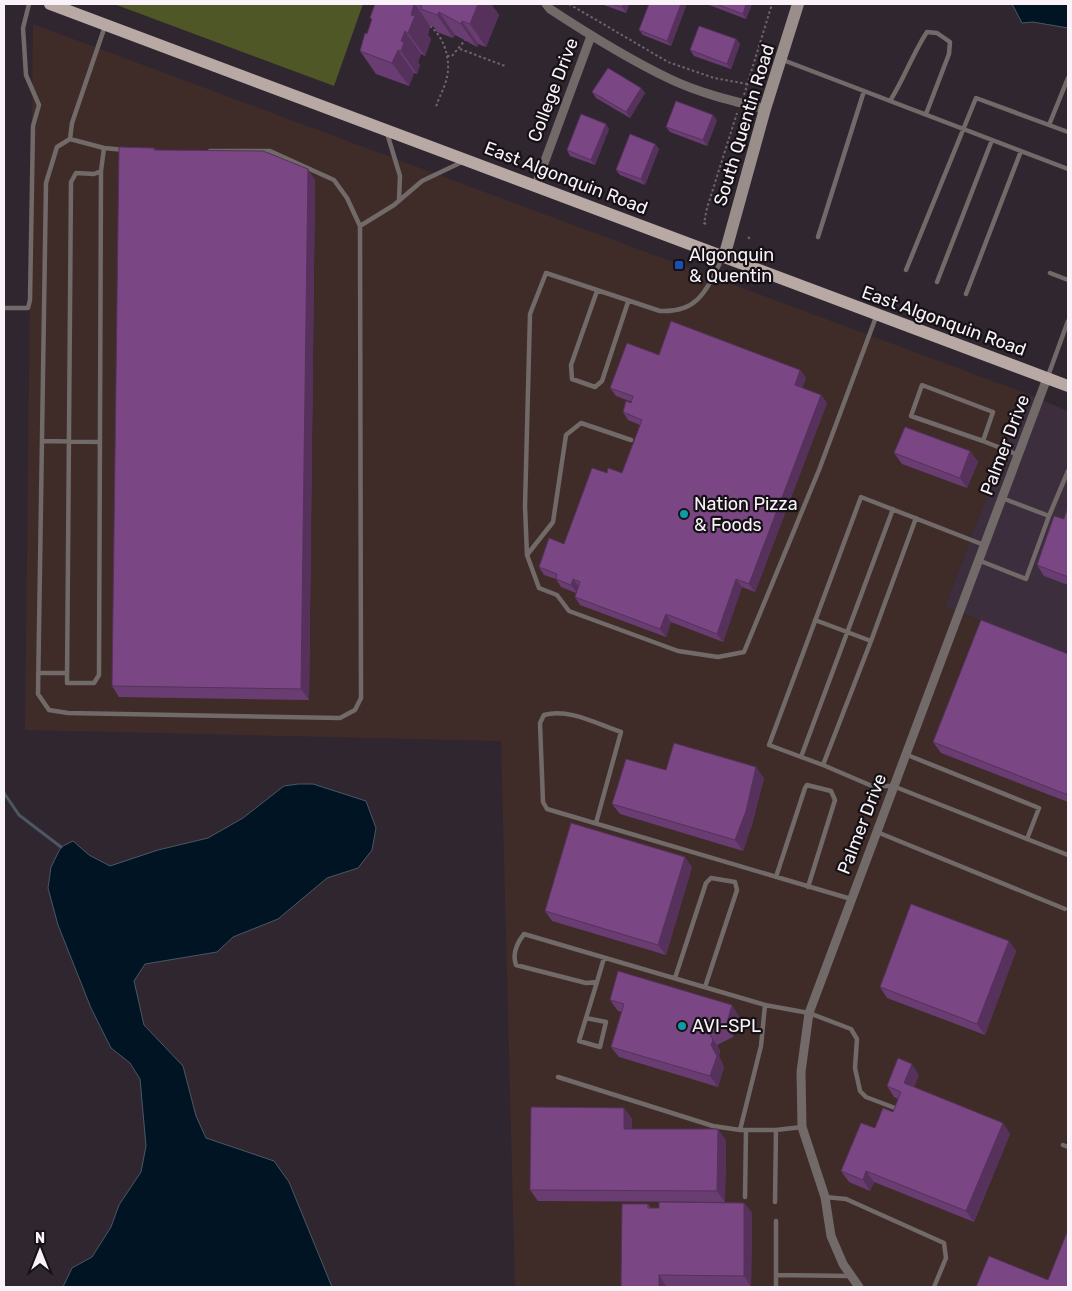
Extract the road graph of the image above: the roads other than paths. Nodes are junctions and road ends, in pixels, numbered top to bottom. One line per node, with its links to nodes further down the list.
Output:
1 (29, 4): 38 (lane)
2 (50, 4): 5 (main road, East Algonquin Road)
3 (546, 4): 6 (street)
4 (798, 4): 7 (main road, South Quentin Road)
5 (105, 24): 15 (main road, East Algonquin Road); 17 (lane)
6 (591, 36): 11 (street); 26 (street, College Drive)
7 (782, 59): 9 (lane); 11 (main road, South Quentin Road)
8 (1068, 78): 13 (lane)
9 (864, 91): 10 (lane); 29 (lane)
10 (890, 101): 12 (lane); 12 (lane)
11 (765, 109): 30 (main road, South Quentin Road)
12 (926, 114): 14 (lane)
13 (1050, 125): 14 (lane); 16 (lane)
14 (962, 128): 18 (lane); 31 (lane)
15 (386, 129): 23 (main road, East Algonquin Road); 27 (lane)
16 (1068, 132)
17 (70, 139): 19 (lane); 44 (lane)
18 (992, 140): 22 (lane); 34 (lane)
19 (104, 148): 20 (lane); 25 (lane)
20 (129, 150)
21 (204, 151): 28 (lane)
22 (1020, 151): 24 (lane); 36 (lane)
23 (468, 160): 26 (main road, East Algonquin Road); 27 (lane)
24 (1068, 169)
25 (101, 171): 46 (lane); 47 (lane)
26 (536, 185): 30 (main road, East Algonquin Road)
27 (400, 200): 28 (lane)
28 (360, 226): 60 (lane)
29 (818, 237)
30 (724, 257): 37 (lane); 39 (main road, East Algonquin Road)
31 (906, 270)
32 (1050, 274): 33 (lane)
33 (1068, 280)
34 (936, 282)
35 (597, 291): 37 (lane); 37 (lane); 55 (lane)
36 (966, 294)
37 (628, 302)
38 (4, 308)
39 (877, 315): 41 (main road, East Algonquin Road); 55 (lane)
40 (1068, 321): 41 (lane)
41 (1047, 378): 42 (main road, East Algonquin Road); 48 (street, Palmer Drive)
42 (1068, 386)
43 (631, 440): 55 (lane)
44 (42, 441): 46 (lane); 60 (lane)
45 (983, 441): 45 (lane); 48 (lane)
46 (69, 442): 47 (lane); 61 (lane)
47 (100, 442): 61 (lane)
48 (1018, 456): 50 (street, Palmer Drive)
49 (1068, 471): 52 (lane)
50 (1002, 498): 52 (lane); 54 (street, Palmer Drive)
51 (893, 509): 53 (lane); 57 (lane); 58 (lane)
52 (1049, 516): 56 (lane)
53 (916, 518): 54 (lane); 59 (lane)
54 (984, 545): 56 (street, Palmer Drive)
55 (527, 555)
56 (978, 560): 62 (street, Palmer Drive)
57 (815, 620): 58 (lane); 63 (lane)
58 (846, 632): 59 (lane); 63 (lane)
59 (871, 641): 64 (lane)
60 (38, 673): 61 (lane)
61 (67, 673)
62 (905, 754): 65 (street, Palmer Drive); 68 (lane)
63 (801, 756): 64 (lane)
64 (823, 764): 65 (lane)
65 (893, 786): 67 (street, Palmer Drive); 68 (lane)
66 (596, 824): 66 (lane); 70 (lane)
67 (876, 831): 72 (street, Palmer Drive); 73 (lane)
68 (1027, 839): 69 (lane)
69 (1068, 855)
70 (776, 877): 71 (lane); 71 (lane)
71 (808, 887): 72 (lane)
72 (850, 899): 79 (street, Palmer Drive)
73 (1065, 909)
74 (604, 958): 75 (lane); 76 (lane); 76 (lane)
75 (675, 978): 77 (lane); 77 (lane)
76 (597, 982): 80 (lane)
77 (705, 987): 78 (lane)
78 (766, 1005): 79 (lane); 84 (lane)
79 (809, 1013): 82 (lane); 83 (street, Palmer Drive)
80 (586, 1018): 80 (lane)
81 (558, 1077): 84 (lane)
82 (895, 1108)
83 (802, 1127): 86 (lane); 88 (street, Palmer Drive)
84 (740, 1130): 85 (lane)
85 (746, 1130): 86 (lane); 87 (lane)
86 (776, 1130): 89 (lane)
87 (745, 1197)
88 (825, 1197): 92 (street, Palmer Drive); 95 (lane)
89 (775, 1202)
90 (776, 1221): 91 (lane)
91 (776, 1275): 92 (lane); 93 (lane)
92 (852, 1276): 94 (street, Palmer Drive)
93 (776, 1287)
94 (859, 1287)
95 (934, 1287)

